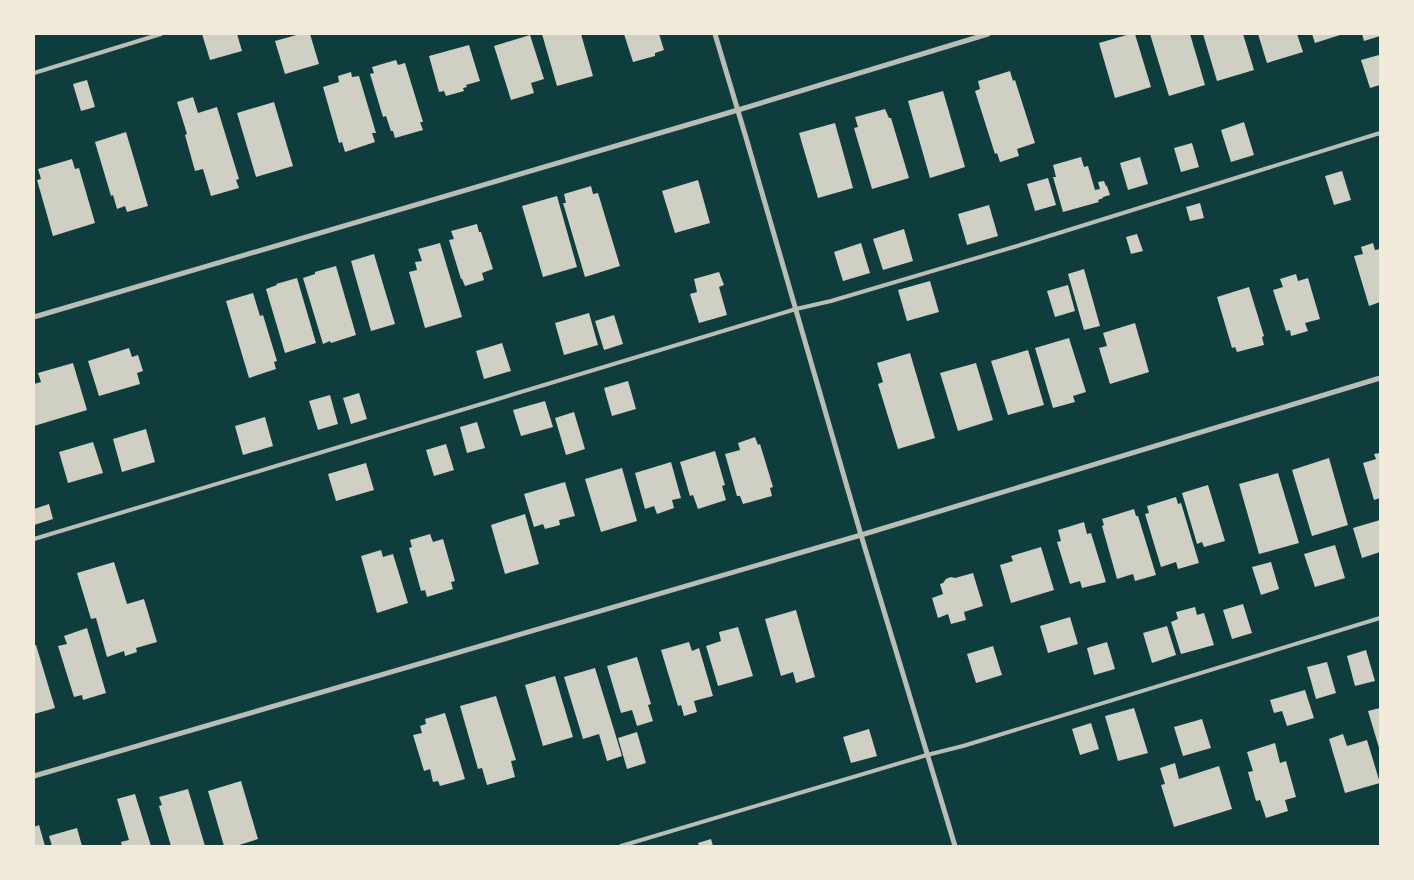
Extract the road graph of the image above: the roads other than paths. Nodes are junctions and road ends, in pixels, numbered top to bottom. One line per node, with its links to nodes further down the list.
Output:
1 (161, 34): 4 (lane)
2 (715, 34): 5 (street)
3 (988, 34): 5 (street)
4 (34, 73)
5 (738, 110): 7 (street); 8 (street)
6 (1380, 133): 7 (lane)
7 (796, 309): 10 (street); 11 (lane)
8 (34, 317)
9 (1380, 378): 10 (street)
10 (861, 535): 13 (street); 14 (street)
11 (34, 539)
12 (1380, 618): 13 (lane)
13 (927, 755): 15 (lane); 16 (street)
14 (34, 776)
15 (621, 846)
16 (954, 846)

